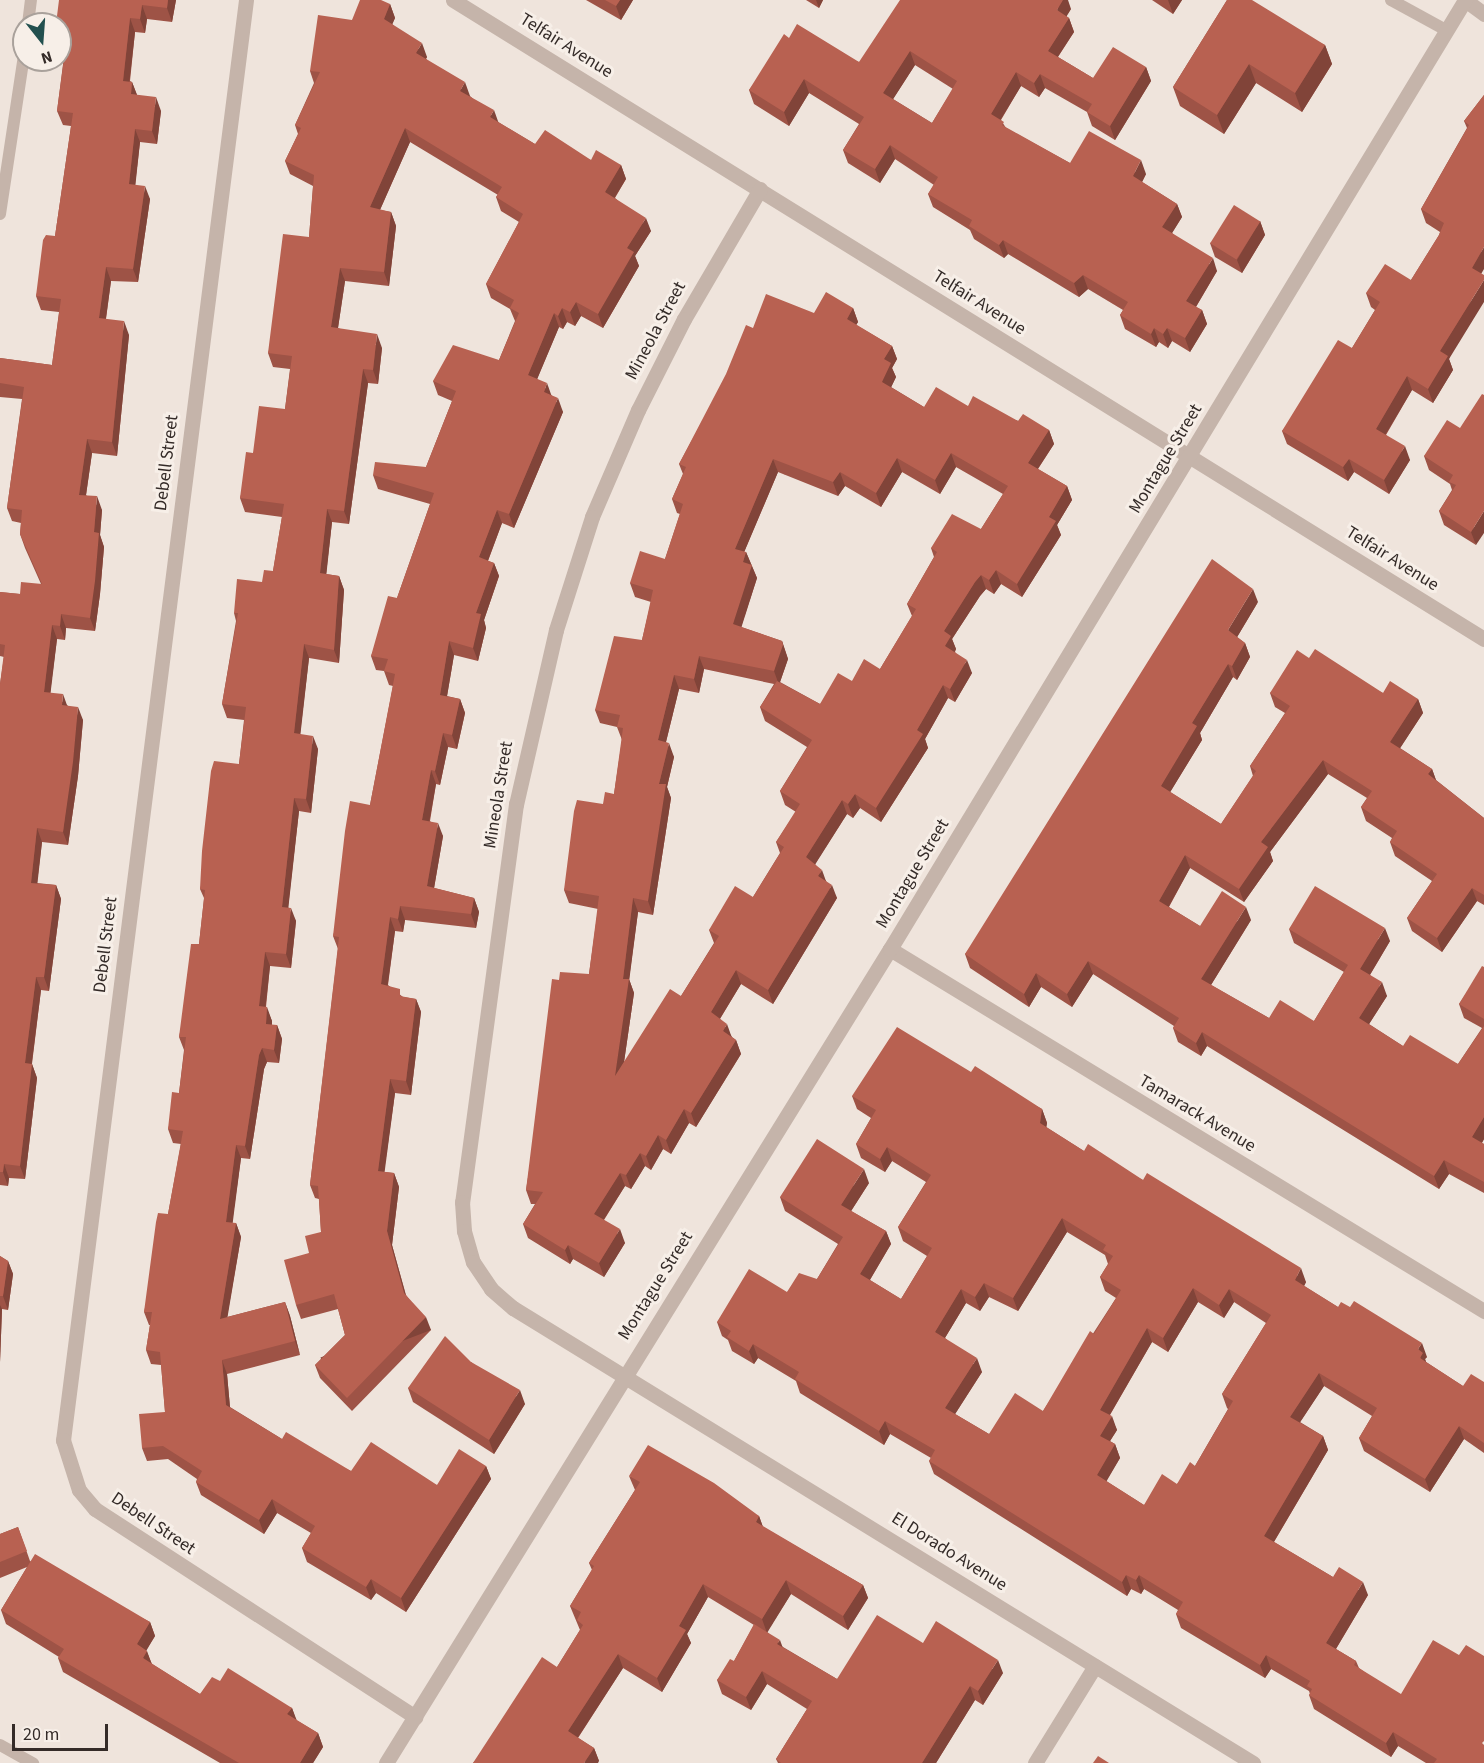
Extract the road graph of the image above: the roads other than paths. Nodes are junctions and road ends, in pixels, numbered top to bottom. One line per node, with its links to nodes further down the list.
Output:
1 (246, 0): 16 (street, Debell Street)
2 (453, 0): 8 (street, Telfair Avenue)
3 (1391, 0): 6 (lane)
4 (1465, 0): 5 (street); 6 (street, Montague Street)
5 (1484, 14)
6 (1446, 30): 10 (street, Montague Street)
7 (22, 72): 9 (lane)
8 (760, 189): 10 (street, Telfair Avenue); 14 (street, Mineola Street)
9 (0, 214)
10 (1191, 457): 11 (street, Telfair Avenue); 12 (street, Montague Street)
11 (1484, 639)
12 (890, 949): 13 (street, Tamarack Avenue); 14 (street, Montague Street)
13 (1484, 1311)
14 (624, 1375): 15 (street, El Dorado Avenue); 16 (street, Montague Street)
15 (1095, 1666): 20 (street); 21 (street, El Dorado Avenue)
16 (415, 1717): 19 (street, Montague Street)
17 (0, 1745): 18 (lane)
18 (33, 1763)
19 (386, 1763)
20 (1035, 1763)
21 (1253, 1763)

